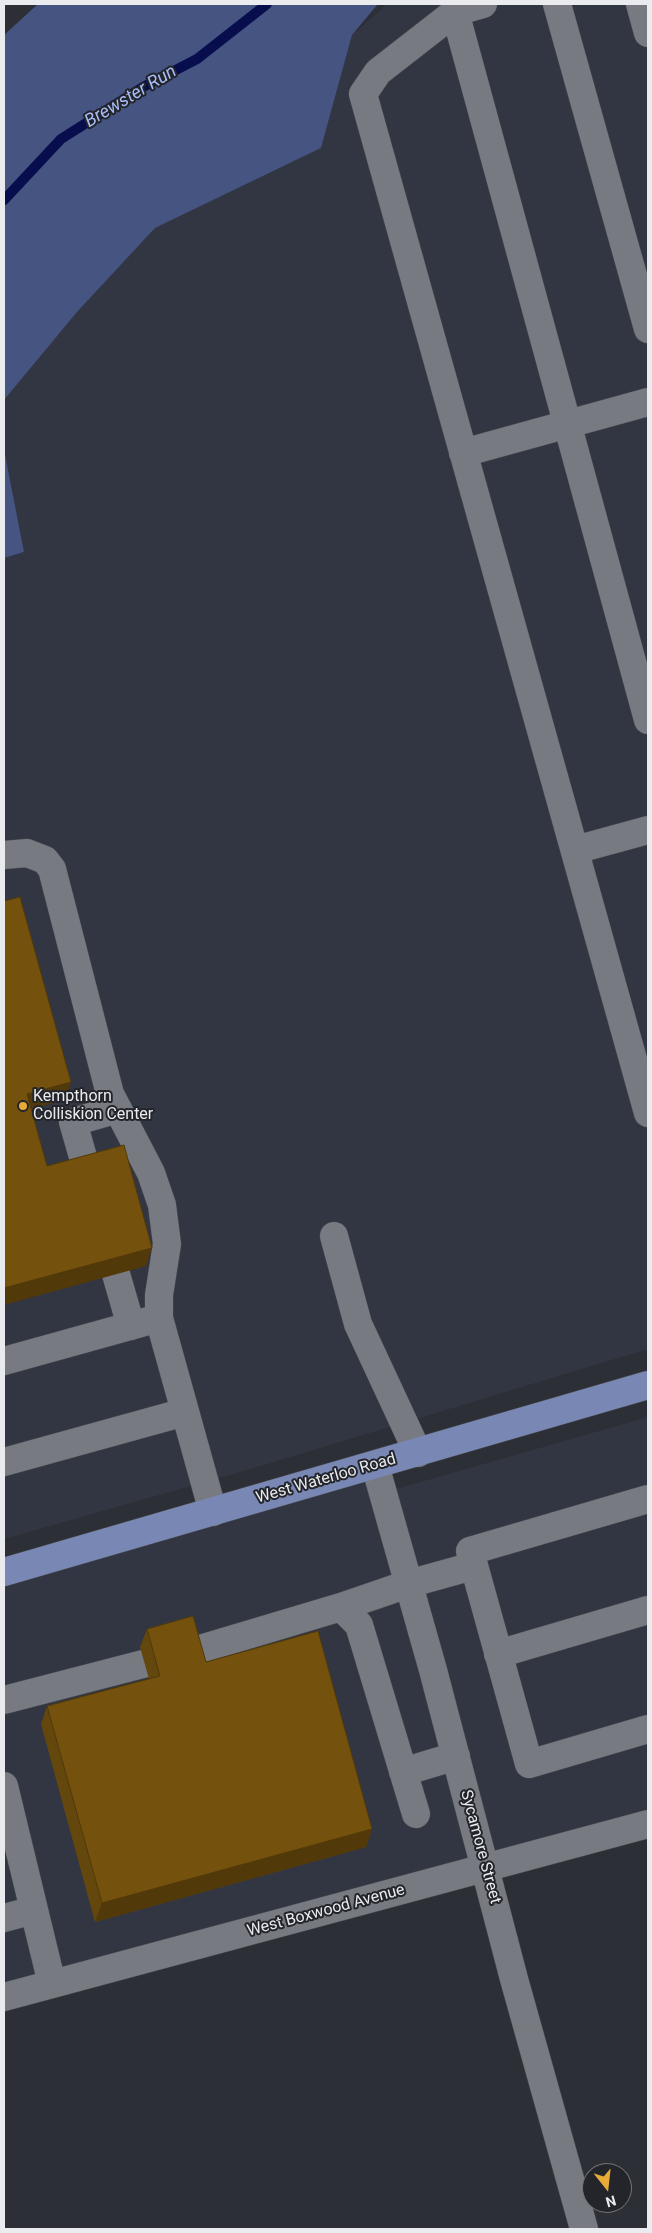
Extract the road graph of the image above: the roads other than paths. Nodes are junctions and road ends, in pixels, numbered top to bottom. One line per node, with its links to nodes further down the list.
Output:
1 (483, 4): 4 (street)
2 (557, 4): 6 (street)
3 (640, 4): 5 (street)
4 (455, 12): 8 (street); 9 (street)
5 (648, 33)
6 (648, 329)
7 (648, 402): 8 (street)
8 (568, 424): 9 (street); 10 (street)
9 (463, 453): 12 (street)
10 (648, 720)
11 (648, 830): 12 (street)
12 (575, 850): 15 (street)
13 (4, 854): 14 (street)
14 (118, 1109): 16 (street); 19 (street)
15 (648, 1113)
16 (87, 1171)
17 (334, 1236): 24 (street)
18 (116, 1274): 20 (street)
19 (159, 1318): 20 (street); 23 (street)
20 (131, 1326): 21 (street)
21 (4, 1361)
22 (648, 1385): 24 (main road, West Waterloo Road)
23 (185, 1412): 25 (street); 28 (street)
24 (418, 1453): 26 (main road, West Waterloo Road)
25 (4, 1462)
26 (375, 1465): 28 (main road, West Waterloo Road); 31 (street, Sycamore Street)
27 (648, 1498): 29 (street)
28 (213, 1512): 30 (main road, West Waterloo Road)
29 (473, 1566): 31 (street); 34 (street)
30 (4, 1572)
31 (408, 1584): 32 (street); 37 (street, Sycamore Street)
32 (341, 1607): 35 (street); 38 (street)
33 (648, 1610): 34 (street)
34 (498, 1654): 36 (street)
35 (4, 1700)
36 (648, 1729)
37 (456, 1756): 38 (street); 42 (street, Sycamore Street)
38 (403, 1772): 40 (street)
39 (4, 1786): 43 (street)
40 (416, 1814)
41 (648, 1824): 42 (street, West Boxwood Avenue)
42 (486, 1868): 45 (street, West Boxwood Avenue); 47 (street, Sycamore Street)
43 (34, 1910): 44 (street); 45 (street)
44 (4, 1918)
45 (52, 1984): 46 (street, West Boxwood Avenue)
46 (4, 1997)
47 (584, 2229)

